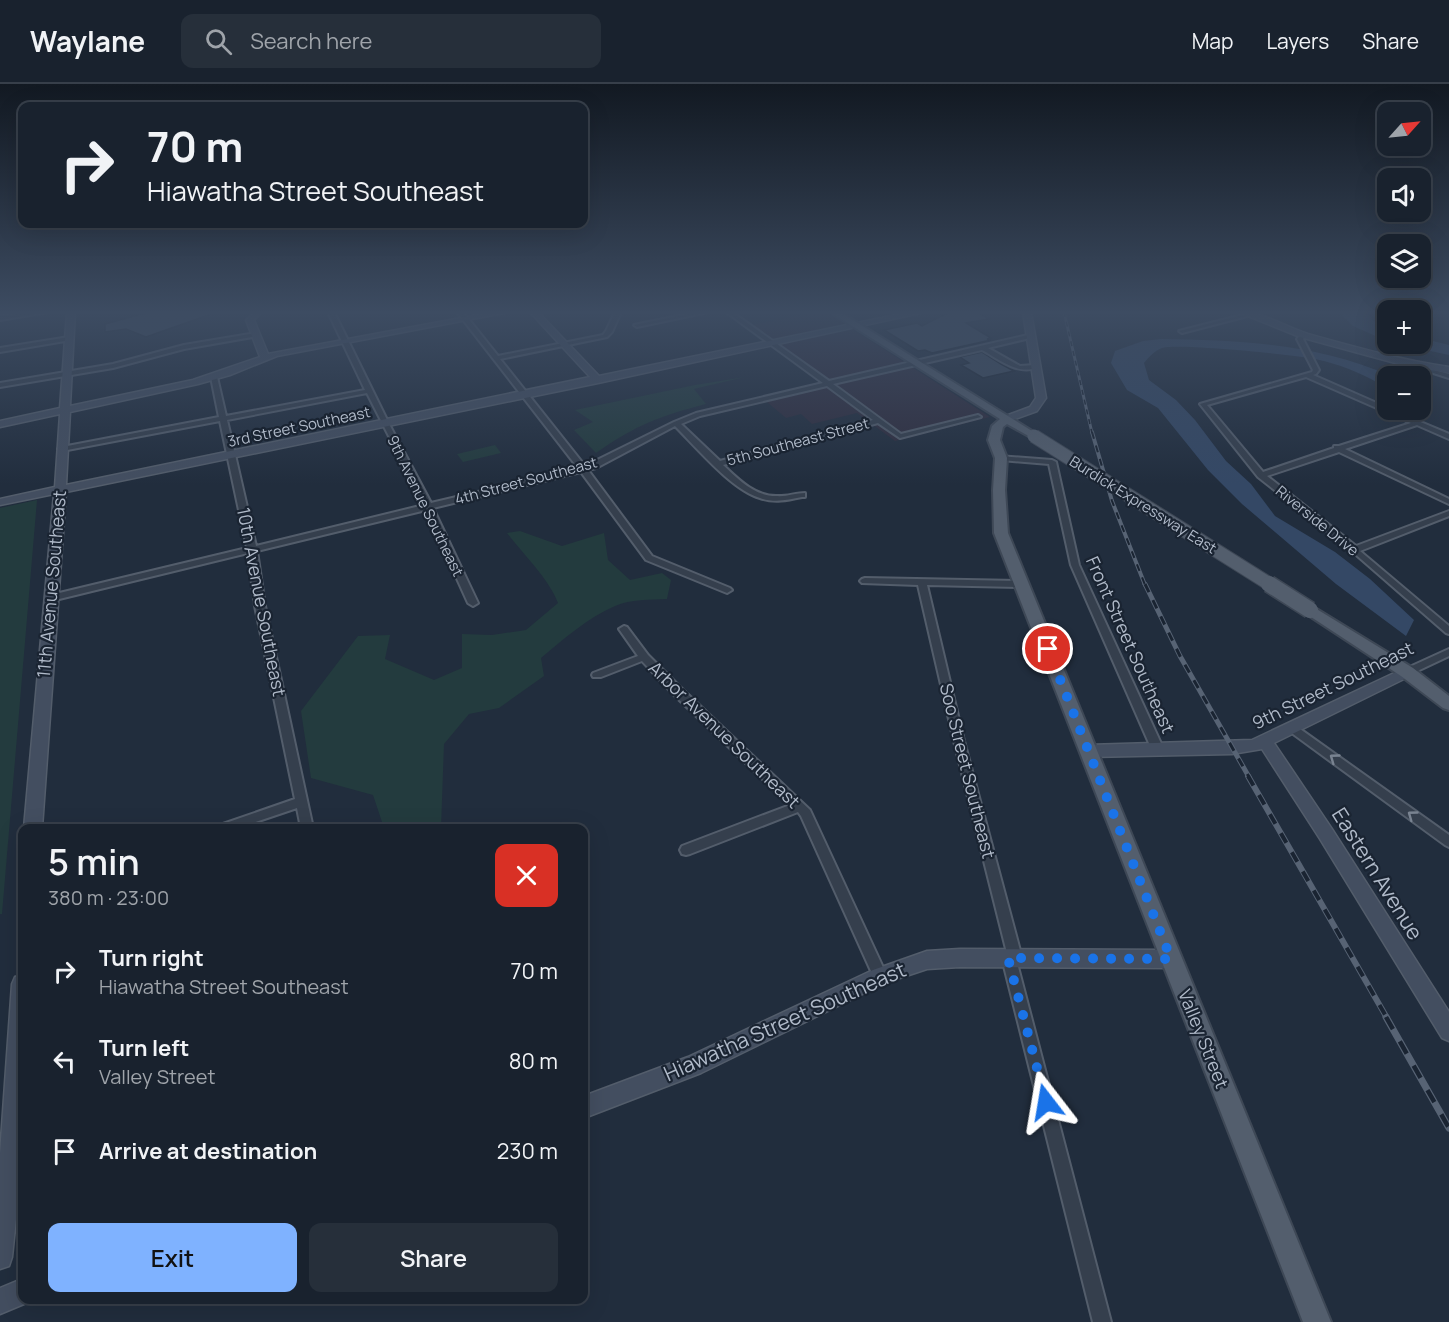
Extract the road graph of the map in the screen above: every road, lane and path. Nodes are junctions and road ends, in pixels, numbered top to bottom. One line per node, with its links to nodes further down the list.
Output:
1 (66, 370): 14 (street, 11th Avenue Southeast)
2 (91, 370): 14 (street)
3 (232, 370): 17 (street)
4 (358, 370): 21 (street, 9th Avenue Southeast)
5 (507, 370): 22 (street)
6 (589, 370): 18 (street)
7 (646, 370): 18 (street, 3rd Street Southeast)
8 (808, 370): 20 (street)
9 (889, 370): 20 (street, 4th Street Southeast)
10 (927, 370): 26 (main road, Burdick Expressway East)
11 (1036, 370): 26 (street)
12 (1316, 370): 15 (street)
13 (1429, 370): 16 (street)
14 (66, 374): 19 (street); 23 (street, 11th Avenue Southeast)
15 (1307, 375): 29 (street); 39 (street, Riverside Drive)
16 (1449, 376)
17 (214, 377): 23 (street); 25 (street, 10th Avenue Southeast)
18 (598, 380): 22 (street, 3rd Street Southeast)
19 (0, 385)
20 (829, 385): 27 (street); 28 (street, 4th Street Southeast)
21 (368, 391): 25 (street); 31 (street, 9th Avenue Southeast)
22 (527, 395): 31 (street, 3rd Street Southeast); 38 (street)
23 (63, 412): 30 (street); 34 (street, 11th Avenue Southeast)
24 (978, 417): 27 (street)
25 (223, 419): 34 (street); 35 (street, 10th Avenue Southeast)
26 (1007, 419): 36 (main road, Valley Street); 58 (main road, Burdick Expressway East, bridge)
27 (877, 421): 37 (street, 5th Southeast Street)
28 (676, 423): 37 (street); 38 (street, 4th Street Southeast)
29 (1417, 423): 32 (street); 33 (street)
30 (0, 424)
31 (385, 424): 35 (street, 3rd Street Southeast); 44 (street, 9th Avenue Southeast)
32 (1449, 437)
33 (1337, 448): 39 (street); 43 (street)
34 (62, 449): 40 (street, 11th Avenue Southeast)
35 (231, 456): 40 (street, 3rd Street Southeast); 46 (street, 10th Avenue Southeast)
36 (1001, 458): 50 (main road, Valley Street); 63 (street, Front Street Southeast)
37 (718, 464): 41 (street)
38 (583, 469): 44 (street, 4th Street Southeast); 51 (street)
39 (1261, 476): 47 (street, Riverside Drive)
40 (60, 490): 42 (street, 3rd Street Southeast); 52 (street, 11th Avenue Southeast)
41 (802, 495)
42 (0, 502)
43 (1449, 502)
44 (428, 506): 46 (street, 4th Street Southeast); 53 (street, 9th Avenue Southeast)
45 (1449, 513): 47 (street)
46 (252, 549): 52 (street, 4th Street Southeast); 65 (street, 10th Avenue Southeast)
47 (1354, 550): 55 (street, Riverside Drive)
48 (865, 581): 49 (street)
49 (922, 582): 50 (street); 72 (street, Soo Street Southeast)
50 (1021, 584): 64 (main road, Valley Street)
51 (727, 590)
52 (51, 598): 67 (street, 11th Avenue Southeast)
53 (473, 603)
54 (624, 628): 57 (street, Arbor Avenue Southeast)
55 (1449, 632)
56 (1449, 652): 58 (street, 9th Street Southeast)
57 (644, 657): 59 (street); 66 (street, Arbor Avenue Southeast)
58 (1407, 672): 60 (main road, Burdick Expressway East); 61 (street, 9th Street Southeast)
59 (597, 675)
60 (1449, 704)
61 (1293, 728): 62 (street, 9th Street Southeast); 70 (street, one-way to 61)
62 (1265, 742): 63 (street, 9th Street Southeast); 75 (street, Eastern Avenue)
63 (1158, 750): 64 (street, 9th Street Southeast)
64 (1088, 751): 73 (main road, Valley Street)
65 (301, 802): 68 (street); 69 (street, 10th Avenue Southeast)
66 (799, 807): 71 (street); 74 (street, Arbor Avenue Southeast)
67 (33, 824)
68 (236, 824)
69 (306, 824)
70 (1449, 842)
71 (686, 850)
72 (1012, 958): 73 (street, Hiawatha Street Southeast); 74 (street, Hiawatha Street Southeast); 81 (street, Soo Street Southeast)
73 (1171, 959): 82 (main road, Valley Street)
74 (880, 976): 77 (street, Hiawatha Street Southeast)
75 (1449, 1031)
76 (18, 1077): 78 (street)
77 (588, 1105)
78 (0, 1257)
79 (18, 1294): 80 (street)
80 (0, 1301)
81 (1102, 1322)
82 (1317, 1322)

